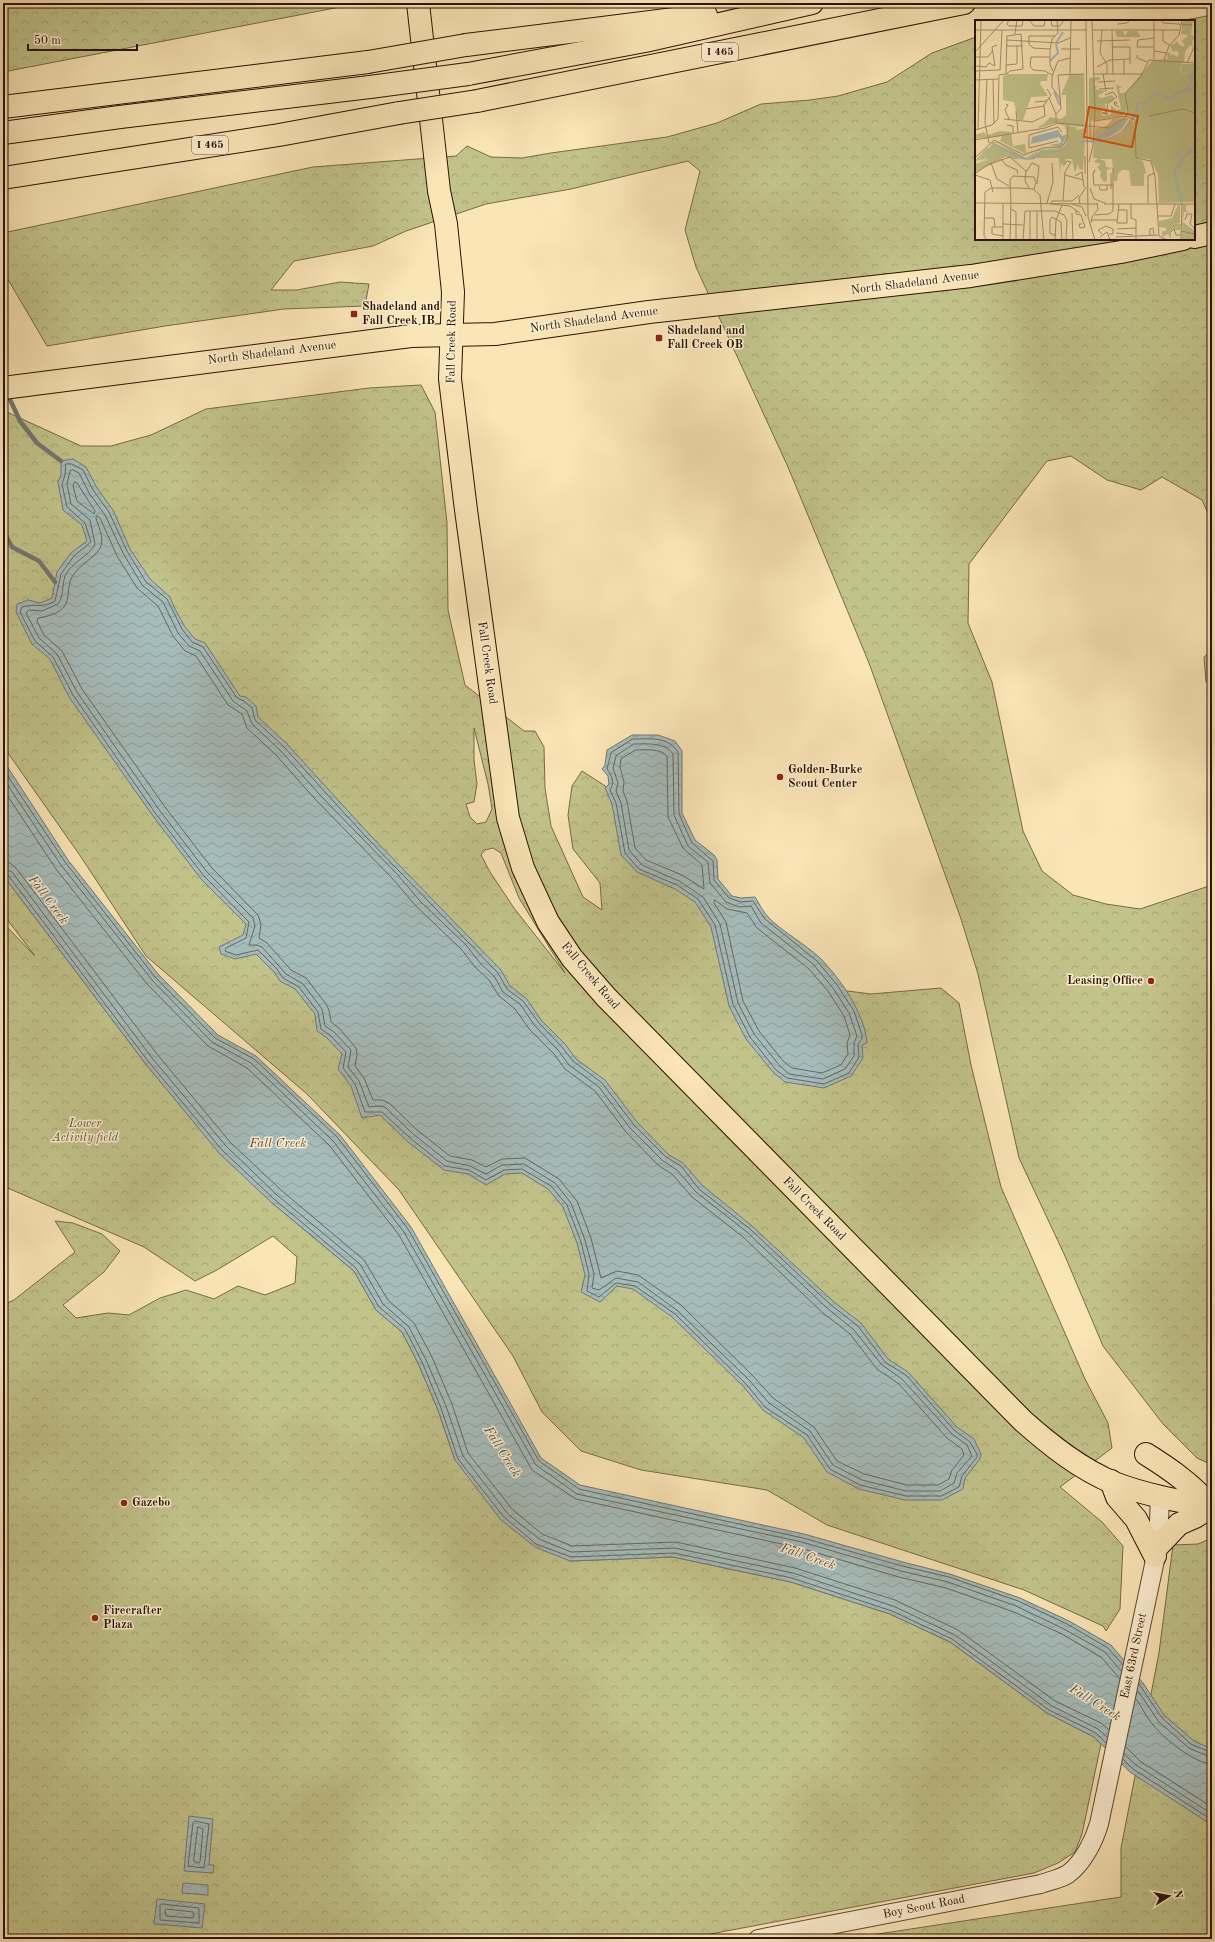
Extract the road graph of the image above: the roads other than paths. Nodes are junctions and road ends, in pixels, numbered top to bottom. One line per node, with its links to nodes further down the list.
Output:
1 (418, 3): 11 (main road, Fall Creek Road)
2 (964, 3): 7 (main road, I 465, bridge)
3 (808, 4): 4 (main road, bridge); 6 (main road, I 465, bridge)
4 (92, 96): 5 (main road); 6 (main road)
5 (3, 108)
6 (4, 128)
7 (12, 176)
8 (1212, 233): 9 (main road)
9 (1195, 236)
10 (1177, 240): 11 (main road, North Shadeland Avenue)
11 (452, 334): 12 (main road, North Shadeland Avenue); 14 (main road, Fall Creek Road)
12 (3, 388)
13 (1146, 1454): 16 (main road)
14 (1111, 1482): 15 (main road, Fall Creek Road); 17 (main road)
15 (1160, 1497): 16 (main road, Fall Creek Road); 17 (street, East 63rd Street)
16 (1212, 1507): 17 (main road)
17 (1157, 1551): 18 (street, East 63rd Street)
18 (1082, 1858): 19 (street, Boy Scout Road)
19 (758, 1939)

